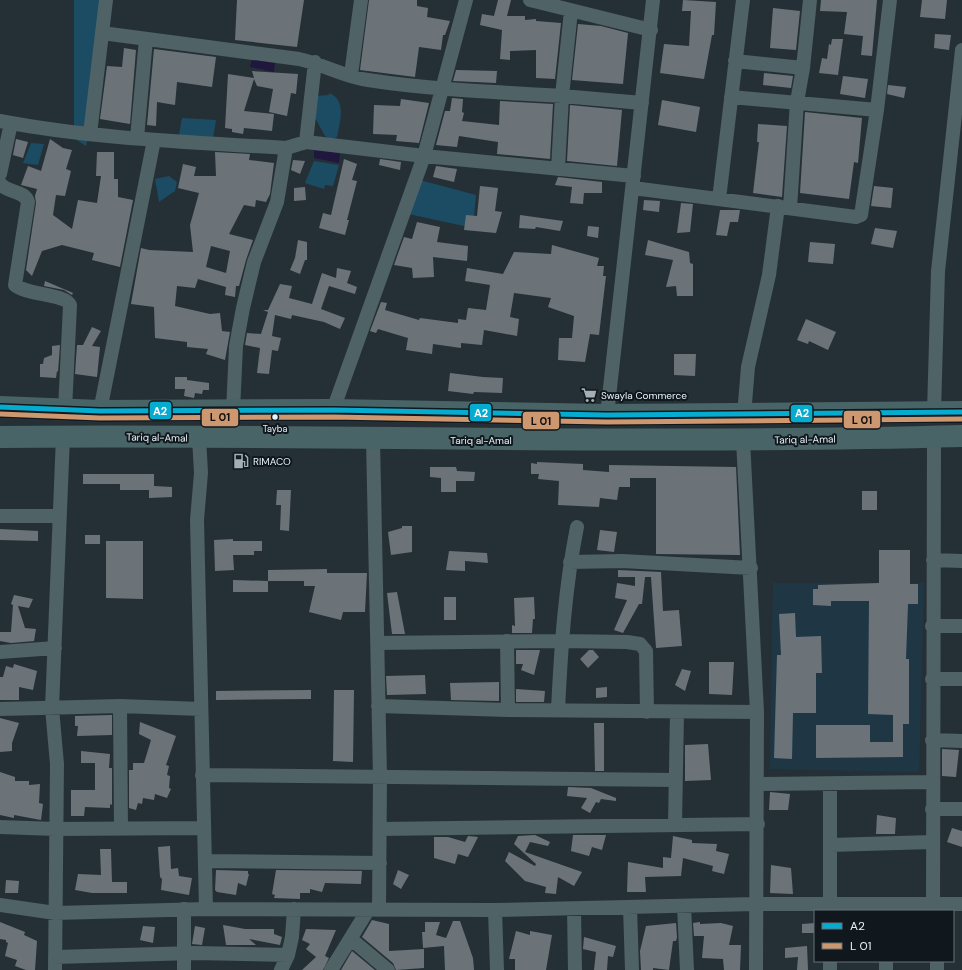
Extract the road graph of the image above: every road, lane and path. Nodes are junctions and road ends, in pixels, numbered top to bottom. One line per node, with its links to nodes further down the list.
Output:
1 (106, 0): 11 (street)
2 (361, 0): 17 (street)
3 (466, 0): 18 (street)
4 (530, 0): 9 (street)
5 (653, 0): 10 (street)
6 (743, 0): 14 (street)
7 (810, 0): 16 (street)
8 (890, 0): 23 (street)
9 (571, 11): 10 (street); 19 (street)
10 (651, 30): 22 (street)
11 (102, 33): 12 (street); 25 (street)
12 (146, 39): 15 (street); 26 (street)
13 (962, 50): 42 (street)
14 (736, 61): 16 (street); 20 (street)
15 (315, 62): 17 (street); 28 (street)
16 (804, 68): 21 (street)
17 (351, 76): 18 (street)
18 (443, 89): 19 (street); 30 (street)
19 (562, 96): 22 (street); 31 (street)
20 (731, 97): 21 (street); 35 (street)
21 (797, 102): 23 (street); 36 (street)
22 (642, 103): 33 (street)
23 (877, 110): 36 (street)
24 (6, 122): 25 (street); 32 (street)
25 (90, 134): 26 (street)
26 (136, 138): 27 (street)
27 (154, 140): 29 (street); 40 (street)
28 (306, 142): 29 (street); 30 (street)
29 (286, 148): 41 (street)
30 (424, 156): 31 (street); 39 (street)
31 (558, 169): 33 (street)
32 (0, 174)
33 (633, 182): 35 (street); 44 (street)
34 (0, 183): 38 (street)
35 (719, 199): 36 (street)
36 (784, 207): 45 (street)
37 (0, 407): 38 (highway)
38 (64, 410): 40 (highway)
39 (333, 410): 41 (highway); 44 (highway)
40 (100, 411): 41 (highway)
41 (233, 411)
42 (934, 412): 43 (highway); 45 (highway)
43 (962, 412)
44 (607, 415): 45 (highway)
45 (744, 415)
46 (63, 436): 48 (highway, Tariq al-Amal); 50 (highway, Tariq al-Amal); 54 (street)
47 (962, 436): 49 (highway, Tariq al-Amal)
48 (0, 437)
49 (934, 437): 52 (highway, Tariq al-Amal); 56 (street)
50 (199, 438): 51 (highway, Tariq al-Amal); 73 (street)
51 (372, 439): 52 (highway, Tariq al-Amal); 64 (street)
52 (743, 440): 59 (street)
53 (0, 516): 54 (street)
54 (59, 516): 65 (street)
55 (577, 527): 58 (street)
56 (933, 560): 57 (street); 60 (street)
57 (962, 561)
58 (570, 562): 59 (street); 63 (street)
59 (751, 568): 77 (street)
60 (932, 626): 61 (street); 67 (street)
61 (962, 626)
62 (507, 641): 63 (street); 64 (street); 74 (street)
63 (562, 641): 75 (street); 76 (street)
64 (377, 643): 70 (street)
65 (55, 648): 66 (street); 71 (street)
66 (0, 652)
67 (932, 679): 68 (street); 79 (street)
68 (962, 680)
69 (120, 706): 71 (street); 73 (street); 94 (street)
70 (378, 706): 74 (street); 82 (street)
71 (52, 708): 72 (street); 93 (street)
72 (0, 709)
73 (201, 709): 81 (street)
74 (508, 710): 75 (street)
75 (558, 710): 76 (street)
76 (647, 712): 78 (street)
77 (758, 712): 78 (street); 85 (street)
78 (677, 713): 83 (street)
79 (932, 740): 80 (street); 84 (street)
80 (962, 741)
81 (202, 775): 82 (street); 92 (street)
82 (380, 777): 83 (street); 95 (street)
83 (676, 780): 90 (street)
84 (932, 782): 86 (street); 87 (street)
85 (758, 784): 86 (street); 89 (street)
86 (830, 784): 97 (street)
87 (932, 809): 88 (street); 96 (street)
88 (962, 809)
89 (758, 824): 90 (street); 100 (street)
90 (675, 825): 95 (street)
91 (0, 828): 93 (street)
92 (204, 828): 94 (street); 98 (street)
93 (56, 829): 94 (street); 114 (street)
94 (121, 829)
95 (380, 829): 99 (street)
96 (932, 842): 97 (street); 107 (street)
97 (830, 845): 105 (street)
98 (206, 861): 99 (street); 109 (street)
99 (380, 863): 112 (street)
100 (756, 904): 103 (street); 105 (street); 127 (street)
101 (962, 904): 107 (street)
102 (0, 905): 114 (street)
103 (684, 906): 104 (street); 126 (street)
104 (630, 907): 111 (street); 125 (street)
105 (830, 908): 106 (street)
106 (886, 908): 107 (street)
107 (933, 908)
108 (184, 909): 109 (street); 114 (street); 116 (street)
109 (206, 909): 110 (street)
110 (294, 909): 112 (street); 117 (street)
111 (574, 909): 113 (street); 124 (street)
112 (374, 910): 113 (street); 115 (street)
113 (495, 910): 123 (street)
114 (55, 913): 118 (street)
115 (351, 939): 121 (street); 122 (street)
116 (184, 953): 117 (street); 118 (street); 119 (street)
117 (288, 955): 120 (street)
118 (55, 964)
119 (184, 970)
120 (281, 970)
121 (331, 970)
122 (388, 970)
123 (497, 970)
124 (575, 970)
125 (632, 970)
126 (687, 970)
127 (756, 970)

